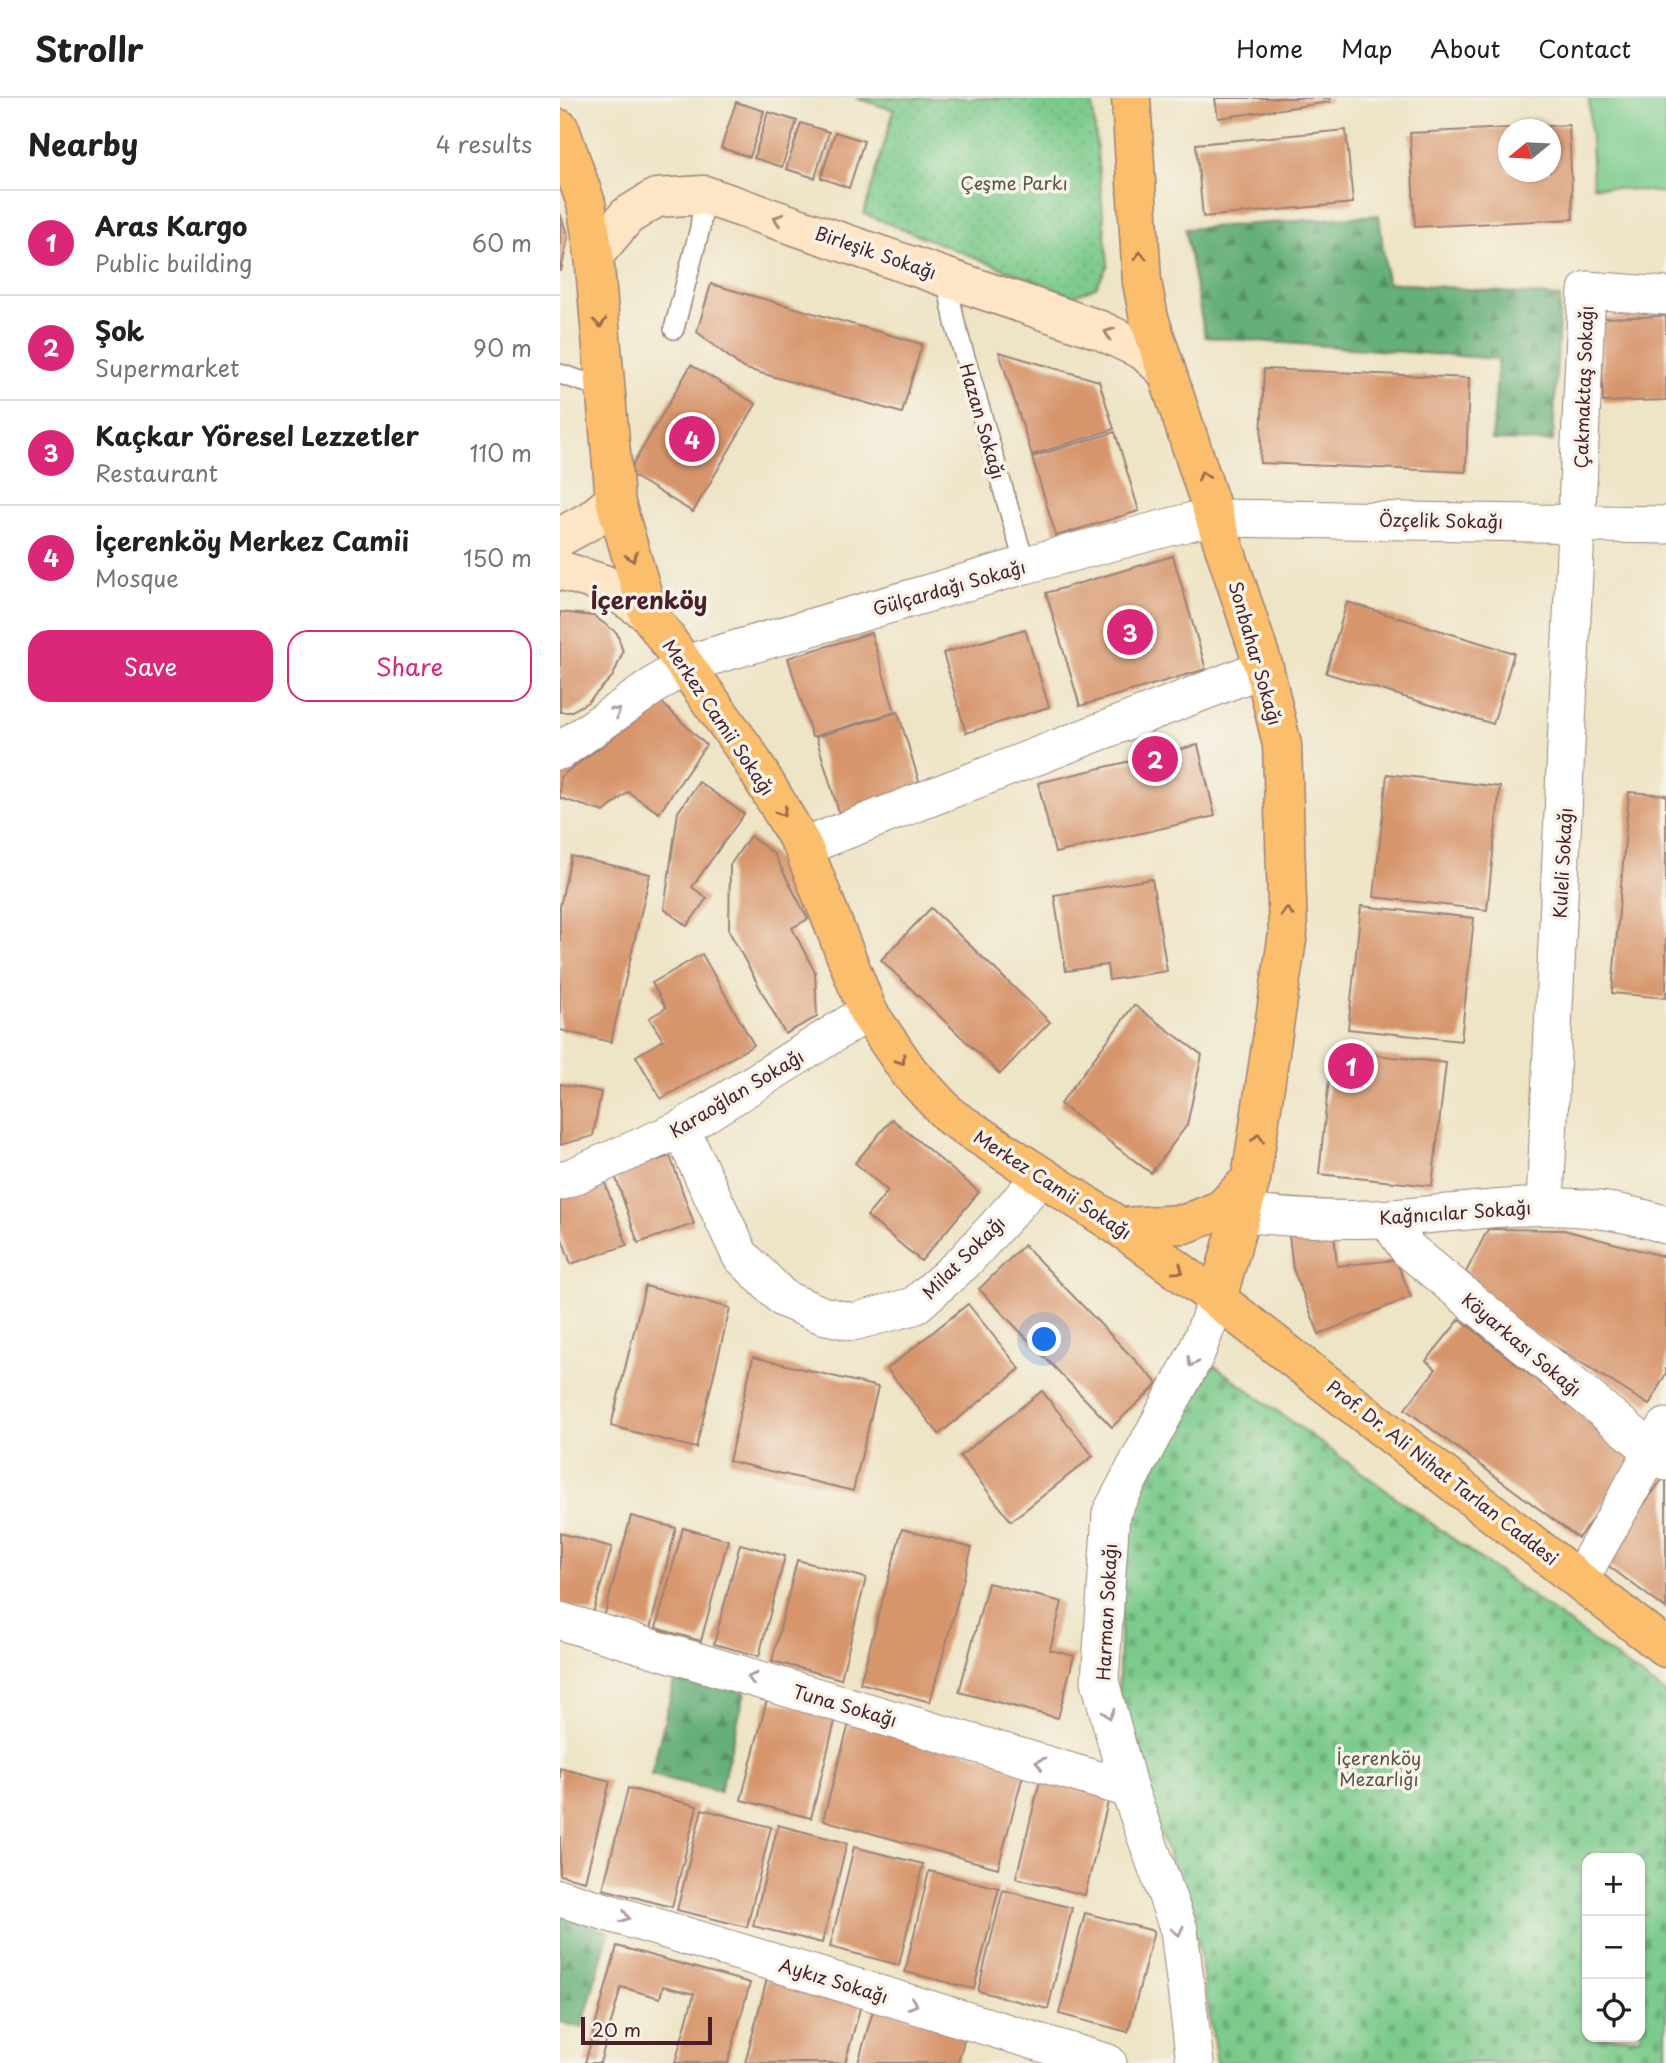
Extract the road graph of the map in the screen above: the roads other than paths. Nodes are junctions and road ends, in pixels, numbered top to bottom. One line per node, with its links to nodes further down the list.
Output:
1 (1131, 98): 8 (main road, Sonbahar Sokağı, one-way to 1)
2 (560, 130): 4 (main road, Merkez Camii Sokağı)
3 (704, 195): 4 (main road, Birleşik Sokağı); 5 (main road, Birleşik Sokağı, one-way to 3); 7 (lane)
4 (594, 256): 10 (main road, Merkez Camii Sokağı, one-way to 10)
5 (947, 276): 8 (main road, Birleşik Sokağı, one-way to 5); 16 (lane, Hazan Sokağı)
6 (1666, 296): 13 (street, Çakmaktaş Sokağı)
7 (674, 329)
8 (1165, 370): 12 (main road, Sonbahar Sokağı, one-way to 8)
9 (560, 374): 10 (lane)
10 (606, 389): 11 (main road, Merkez Camii Sokağı)
11 (615, 500): 15 (main road); 18 (main road, Merkez Camii Sokağı, one-way to 18)
12 (1215, 518): 13 (street, Özçelik Sokağı); 16 (street, Gülçardağı Sokağı); 20 (main road, Sonbahar Sokağı)
13 (1578, 522): 14 (street, Özçelik Sokağı); 28 (street, Kuleli Sokağı)
14 (1666, 524)
15 (560, 537)
16 (1025, 565): 19 (street, Gülçardağı Sokağı)
17 (560, 570): 18 (main road)
18 (648, 613): 19 (main road, Merkez Camii Sokağı)
19 (685, 664): 21 (street, Gülçardağı Sokağı, one-way to 19); 22 (main road, Merkez Camii Sokağı, one-way to 22)
20 (1264, 668): 22 (street); 27 (main road, Sonbahar Sokağı, one-way to 20)
21 (560, 751)
22 (803, 847): 23 (main road, Merkez Camii Sokağı)
23 (868, 1012): 24 (street, Karaoğlan Sokağı); 25 (main road, Merkez Camii Sokağı, one-way to 25)
24 (681, 1129): 25 (street, Milat Sokağı); 26 (street, Karaoğlan Sokağı)
25 (1042, 1176): 31 (main road, Merkez Camii Sokağı)
26 (560, 1182)
27 (1246, 1196): 29 (street, Kağnıcılar Sokağı); 31 (main road); 32 (main road, Sonbahar Sokağı)
28 (1545, 1204): 29 (street, Kağnıcılar Sokağı); 30 (street, Kağnıcılar Sokağı)
29 (1387, 1219): 33 (street, Köyarkası Sokağı)
30 (1666, 1225)
31 (1120, 1227): 32 (main road, Merkez Camii Sokağı, one-way to 32)
32 (1217, 1299): 34 (main road, Prof. Dr. Ali Nihat Tarlan Caddesi); 37 (street, Harman Sokağı, one-way to 37)
33 (1662, 1447): 34 (street)
34 (1580, 1578): 36 (main road, Prof. Dr. Ali Nihat Tarlan Caddesi)
35 (560, 1621): 37 (street, Tuna Sokağı, one-way to 35)
36 (1666, 1648)
37 (1129, 1789): 40 (street, Harman Sokağı, one-way to 40)
38 (560, 1898): 39 (street, Aykız Sokağı, one-way to 39)
39 (1108, 2063)
40 (1195, 2063)

